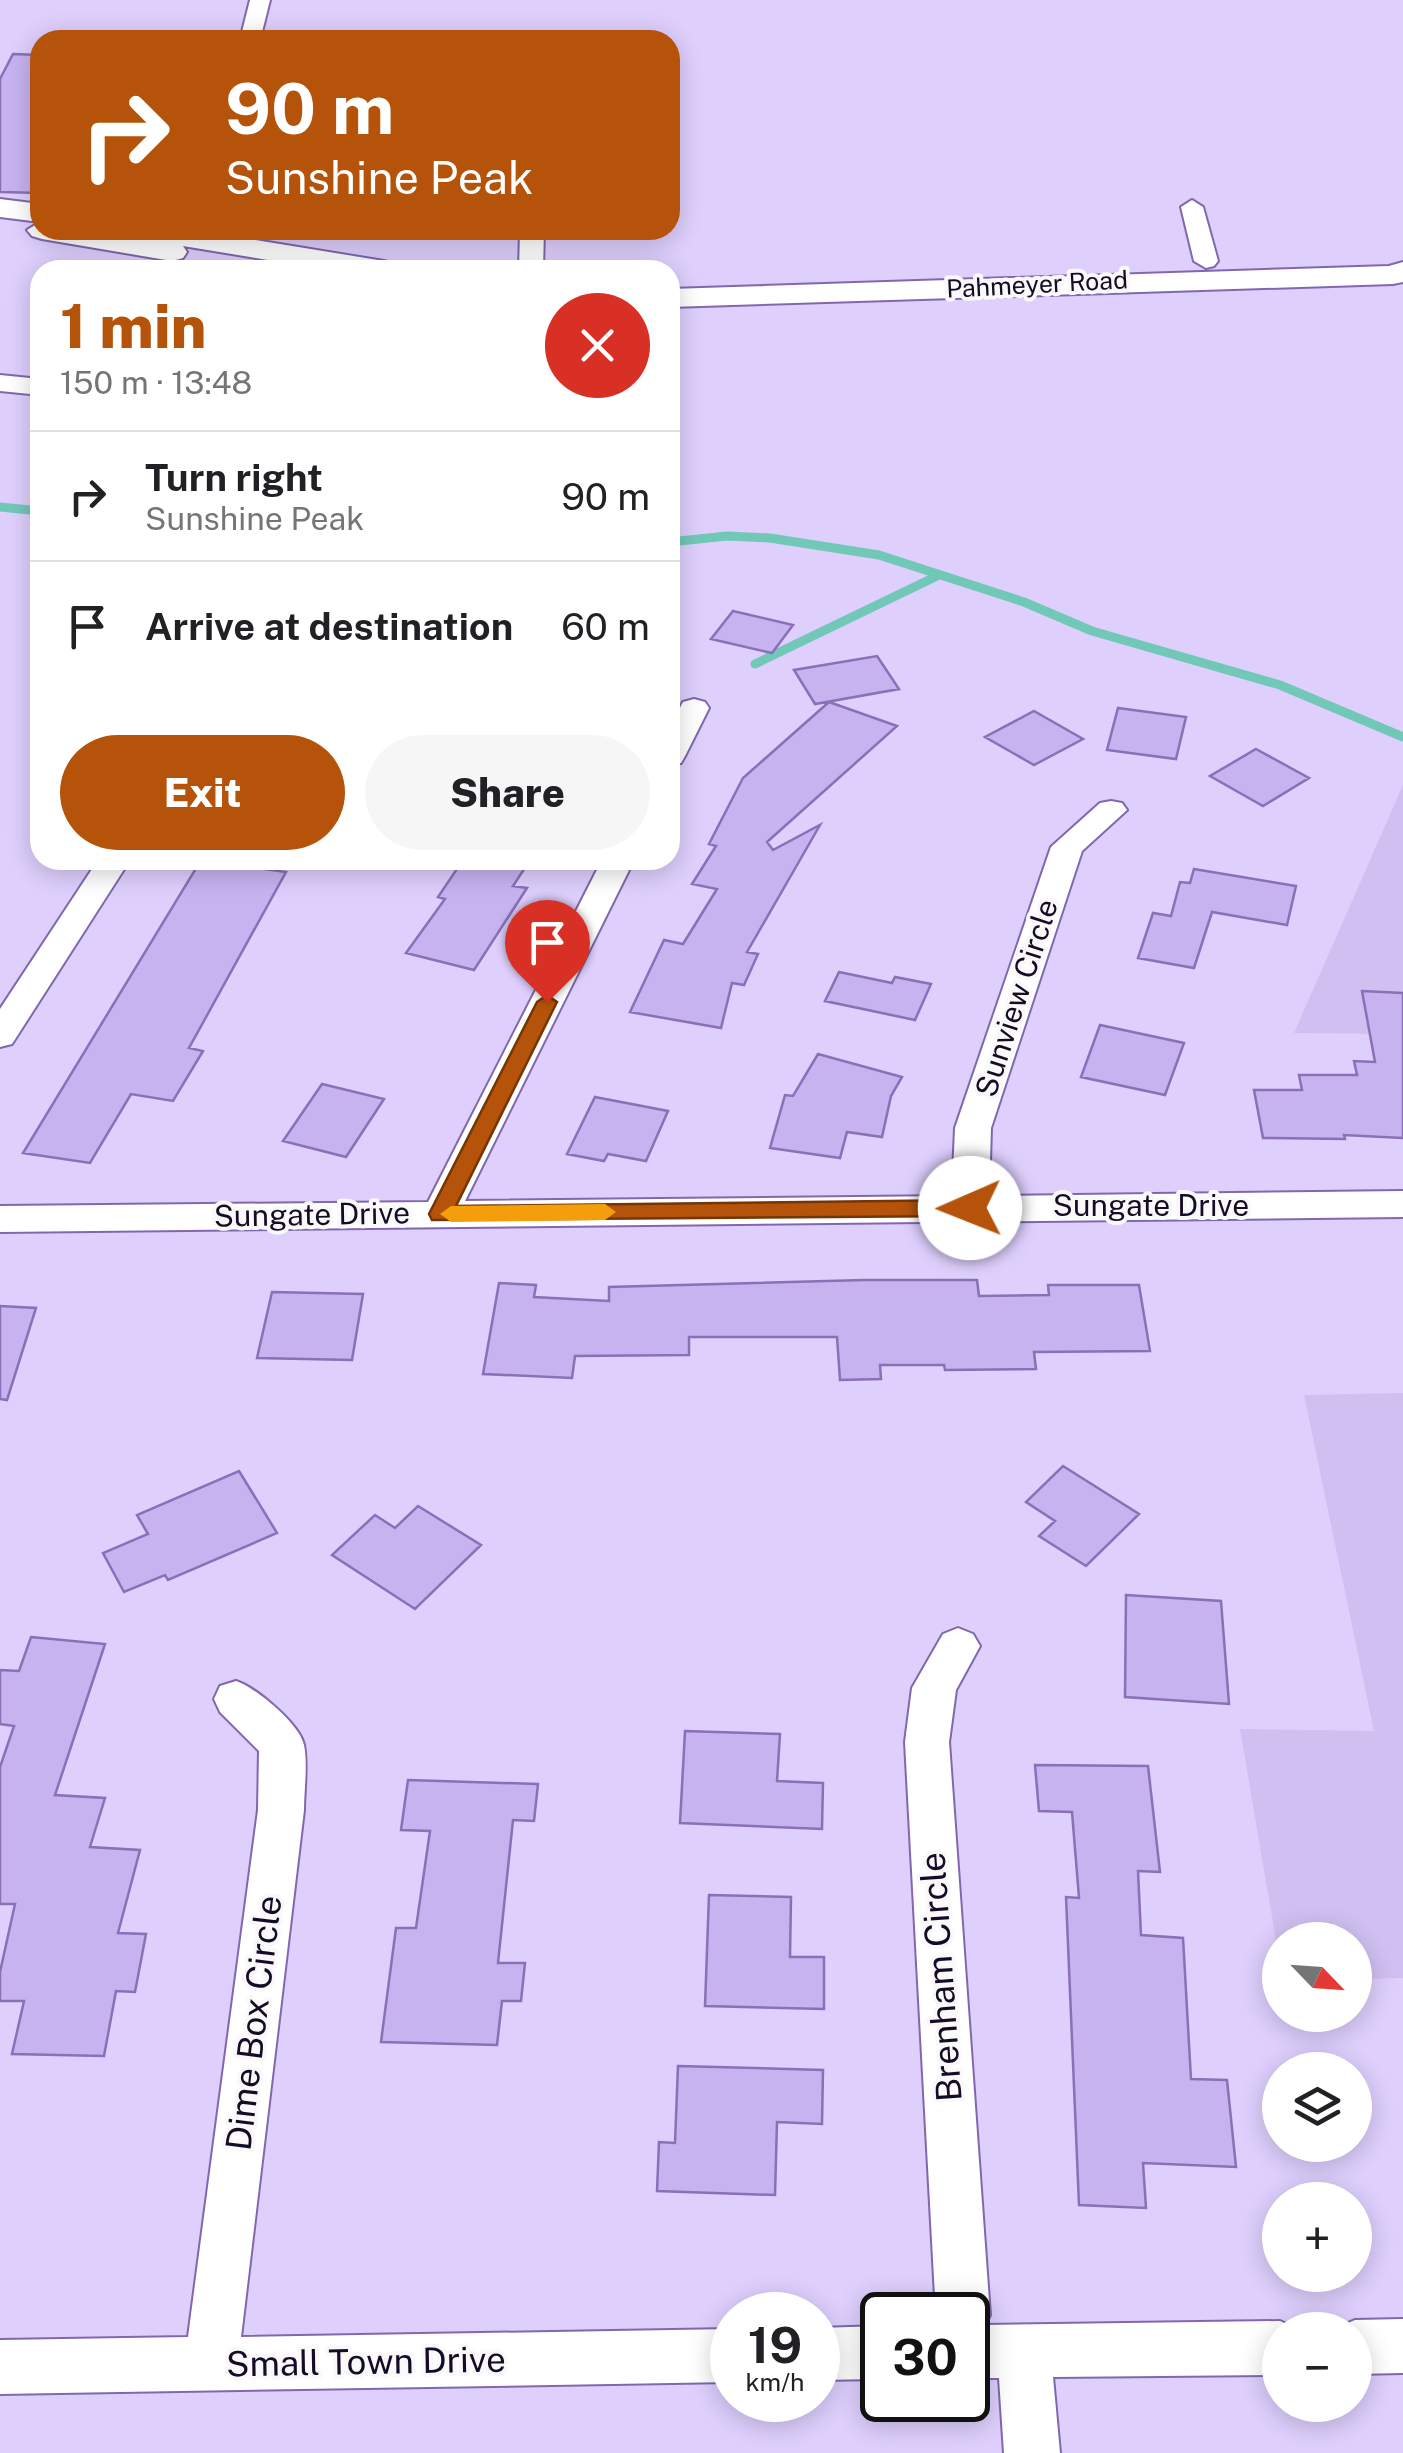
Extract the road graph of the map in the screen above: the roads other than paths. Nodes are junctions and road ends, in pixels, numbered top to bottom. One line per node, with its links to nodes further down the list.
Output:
1 (260, 0): 2 (street)
2 (252, 30)
3 (1192, 207): 12 (street)
4 (0, 208): 5 (street)
5 (30, 212)
6 (0, 224): 7 (street)
7 (30, 228)
8 (175, 240): 10 (street)
9 (186, 240): 11 (street)
10 (236, 260)
11 (318, 260)
12 (1206, 261): 13 (street, Pahmeyer Road); 14 (street, Pahmeyer Road)
13 (1403, 268): 15 (street, Pahmeyer Road)
14 (680, 282)
15 (680, 298)
16 (0, 383): 17 (street)
17 (30, 386)
18 (694, 708): 19 (street)
19 (680, 736)
20 (1111, 810): 25 (street, Sunview Circle)
21 (108, 870): 23 (street)
22 (613, 870): 26 (street)
23 (0, 1036)
24 (1403, 1204): 25 (street, Sungate Drive)
25 (970, 1208): 26 (street, Sungate Drive)
26 (440, 1214): 27 (street, Sungate Drive)
27 (0, 1219)
28 (958, 1646): 30 (street, Brenham Circle)
29 (236, 1699): 37 (street, Dime Box Circle)
30 (961, 2292)
31 (1403, 2346): 32 (street)
32 (1372, 2347)
33 (1262, 2348): 35 (street)
34 (990, 2352): 35 (street)
35 (1024, 2353): 39 (street)
36 (710, 2356): 37 (street, Small Town Drive)
37 (211, 2364): 38 (street, Small Town Drive)
38 (0, 2366)
39 (1032, 2453)

